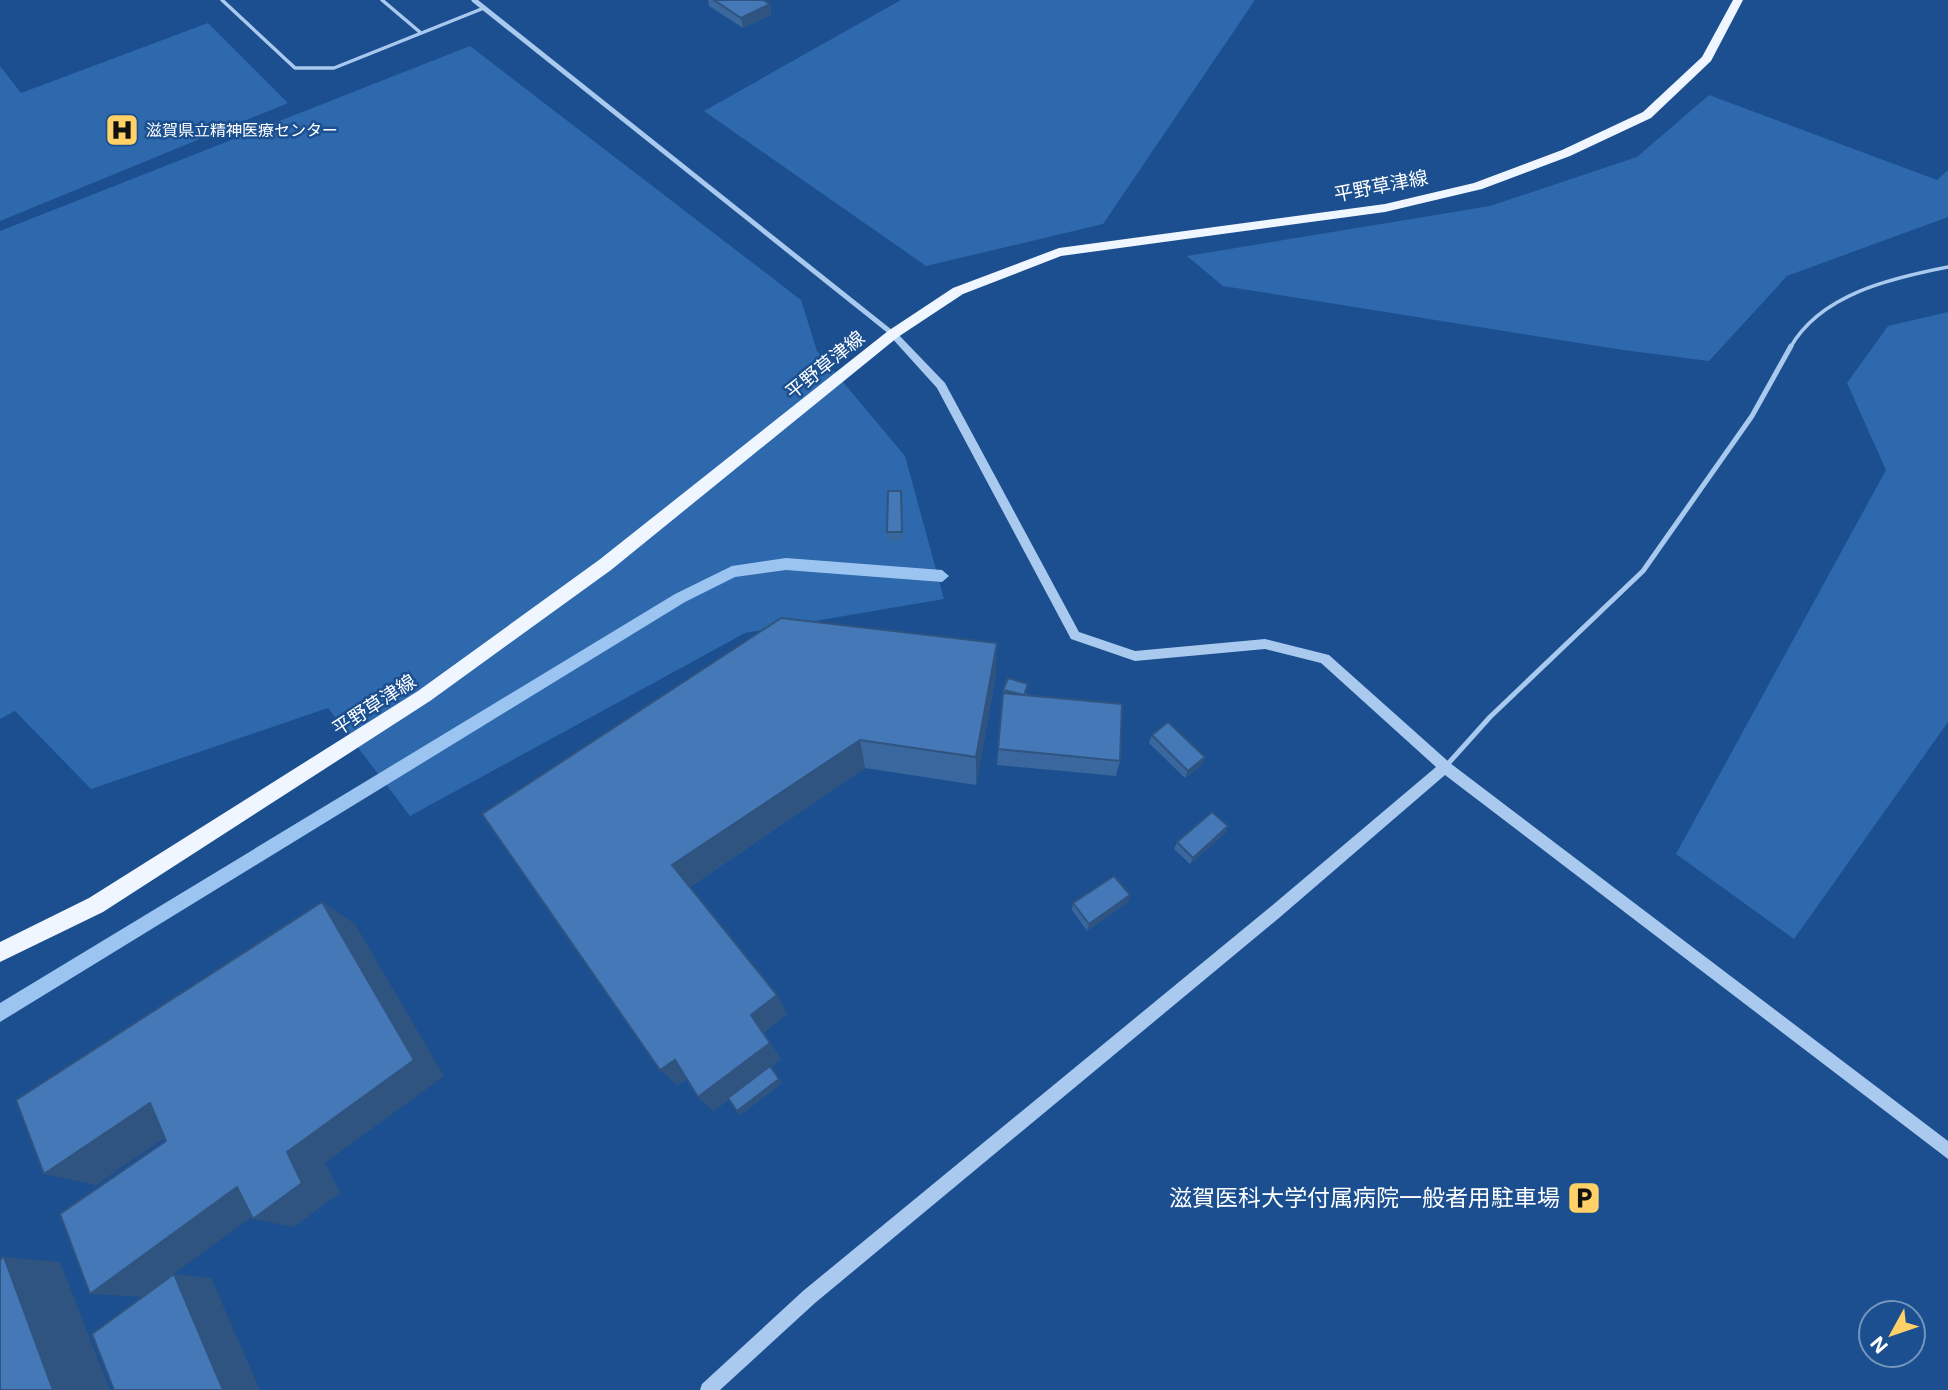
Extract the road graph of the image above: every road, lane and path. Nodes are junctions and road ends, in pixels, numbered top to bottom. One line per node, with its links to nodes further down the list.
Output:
1 (222, 0): 6 (lane)
2 (382, 0): 6 (lane)
3 (474, 0): 5 (street)
4 (1738, 0): 8 (main road, 平野草津線)
5 (484, 8): 6 (lane); 8 (street)
6 (421, 33)
7 (1948, 267): 9 (lane)
8 (893, 334): 9 (street); 10 (main road, 平野草津線)
9 (1446, 767): 11 (street); 12 (street)
10 (0, 952)
11 (1948, 1151)
12 (708, 1390)

